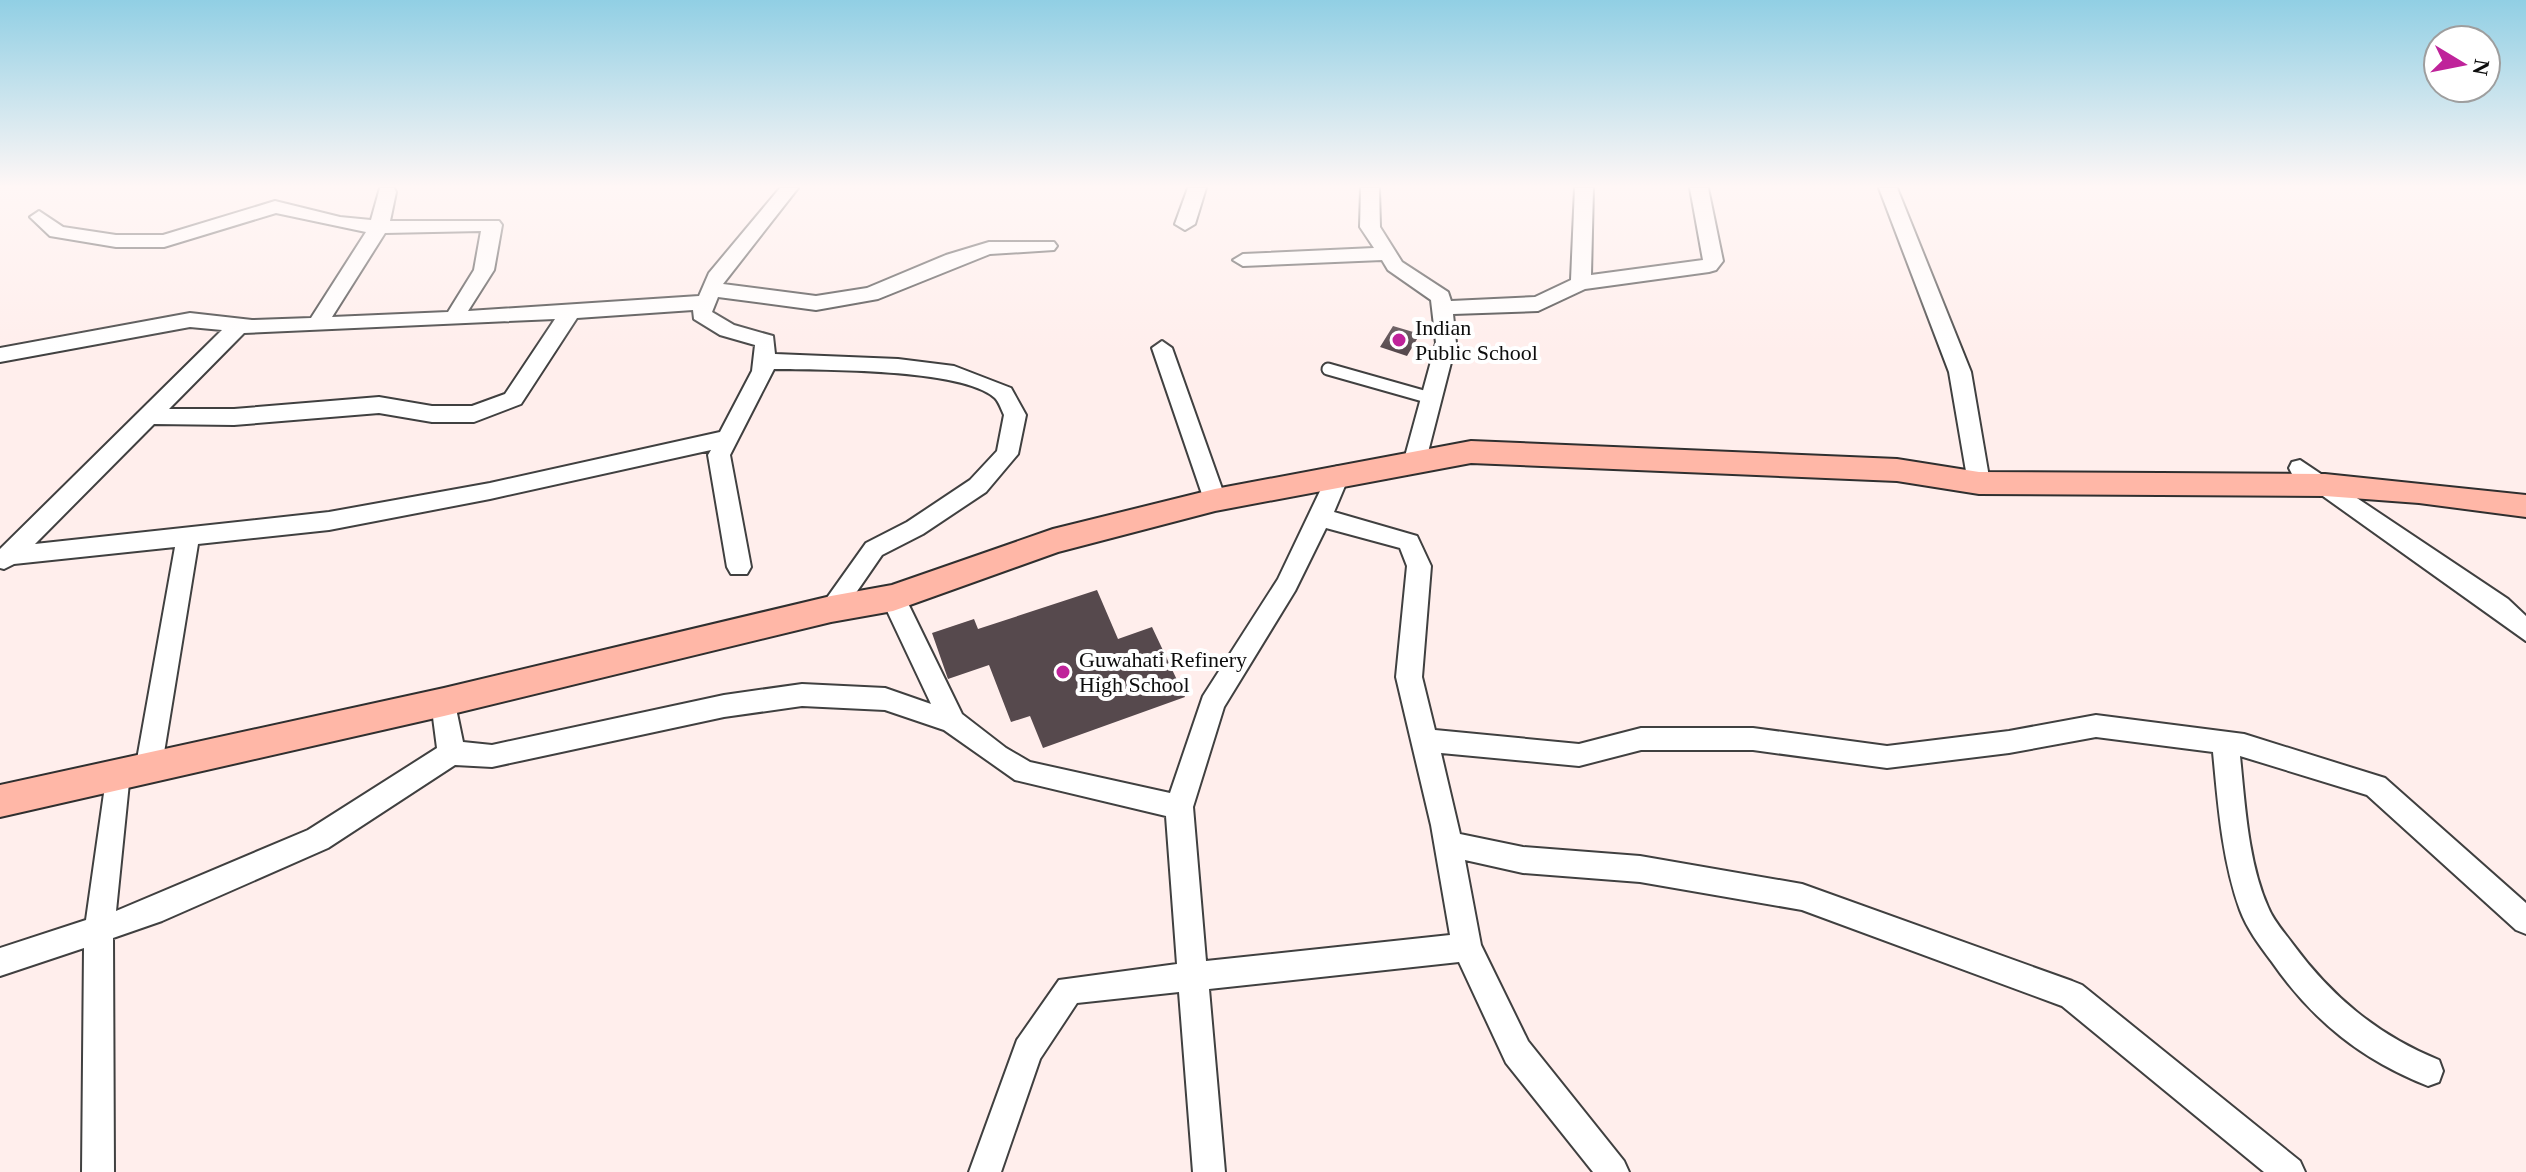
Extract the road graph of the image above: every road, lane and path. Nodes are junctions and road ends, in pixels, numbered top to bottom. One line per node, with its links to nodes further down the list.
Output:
1 (369, 243): 16 (street)
2 (489, 243): 15 (street)
3 (745, 243): 12 (street)
4 (1380, 243): 9 (street)
5 (1582, 243): 11 (street)
6 (1709, 243): 11 (street)
7 (1909, 243): 27 (street)
8 (1047, 246): 12 (street)
9 (1387, 254): 10 (street); 13 (street)
10 (1243, 260)
11 (1581, 283): 13 (street)
12 (709, 296): 14 (street); 20 (street)
13 (1442, 308): 22 (street)
14 (571, 311): 15 (street); 23 (street)
15 (454, 318): 16 (street)
16 (317, 324): 17 (street)
17 (240, 325): 19 (street); 23 (street)
18 (1162, 348): 31 (street)
19 (0, 355)
20 (764, 361): 24 (street); 38 (street)
21 (1328, 369): 22 (lane)
22 (1434, 399): 25 (street)
23 (146, 416): 35 (street)
24 (728, 438): 34 (street); 36 (street)
25 (1415, 460): 27 (street); 28 (street)
26 (2300, 468): 27 (street); 29 (street); 30 (street)
27 (1978, 473): 29 (street)
28 (1339, 474): 31 (street); 33 (street)
29 (2325, 485): 32 (street); 39 (street)
30 (2526, 490)
31 (1215, 500): 37 (street)
32 (2526, 506)
33 (1320, 517): 42 (street); 48 (street)
34 (188, 537): 35 (street); 45 (street)
35 (4, 561)
36 (739, 567)
37 (893, 598): 38 (street); 41 (street)
38 (831, 609): 40 (street)
39 (2526, 631)
40 (444, 702): 44 (street); 45 (street)
41 (953, 722): 44 (street); 48 (street)
42 (1425, 740): 43 (street); 49 (street)
43 (2225, 742): 50 (street); 55 (street)
44 (451, 753): 51 (street)
45 (149, 765): 46 (street)
46 (117, 773): 47 (street); 51 (street)
47 (0, 801)
48 (1179, 807): 54 (street)
49 (1449, 844): 52 (street); 60 (street)
50 (2526, 921)
51 (99, 931): 53 (street); 56 (street)
52 (1467, 947): 54 (street); 59 (street)
53 (0, 962)
54 (1195, 975): 57 (street); 58 (street)
55 (2428, 1071)
56 (98, 1172)
57 (985, 1172)
58 (1209, 1172)
59 (1613, 1172)
60 (2289, 1172)

